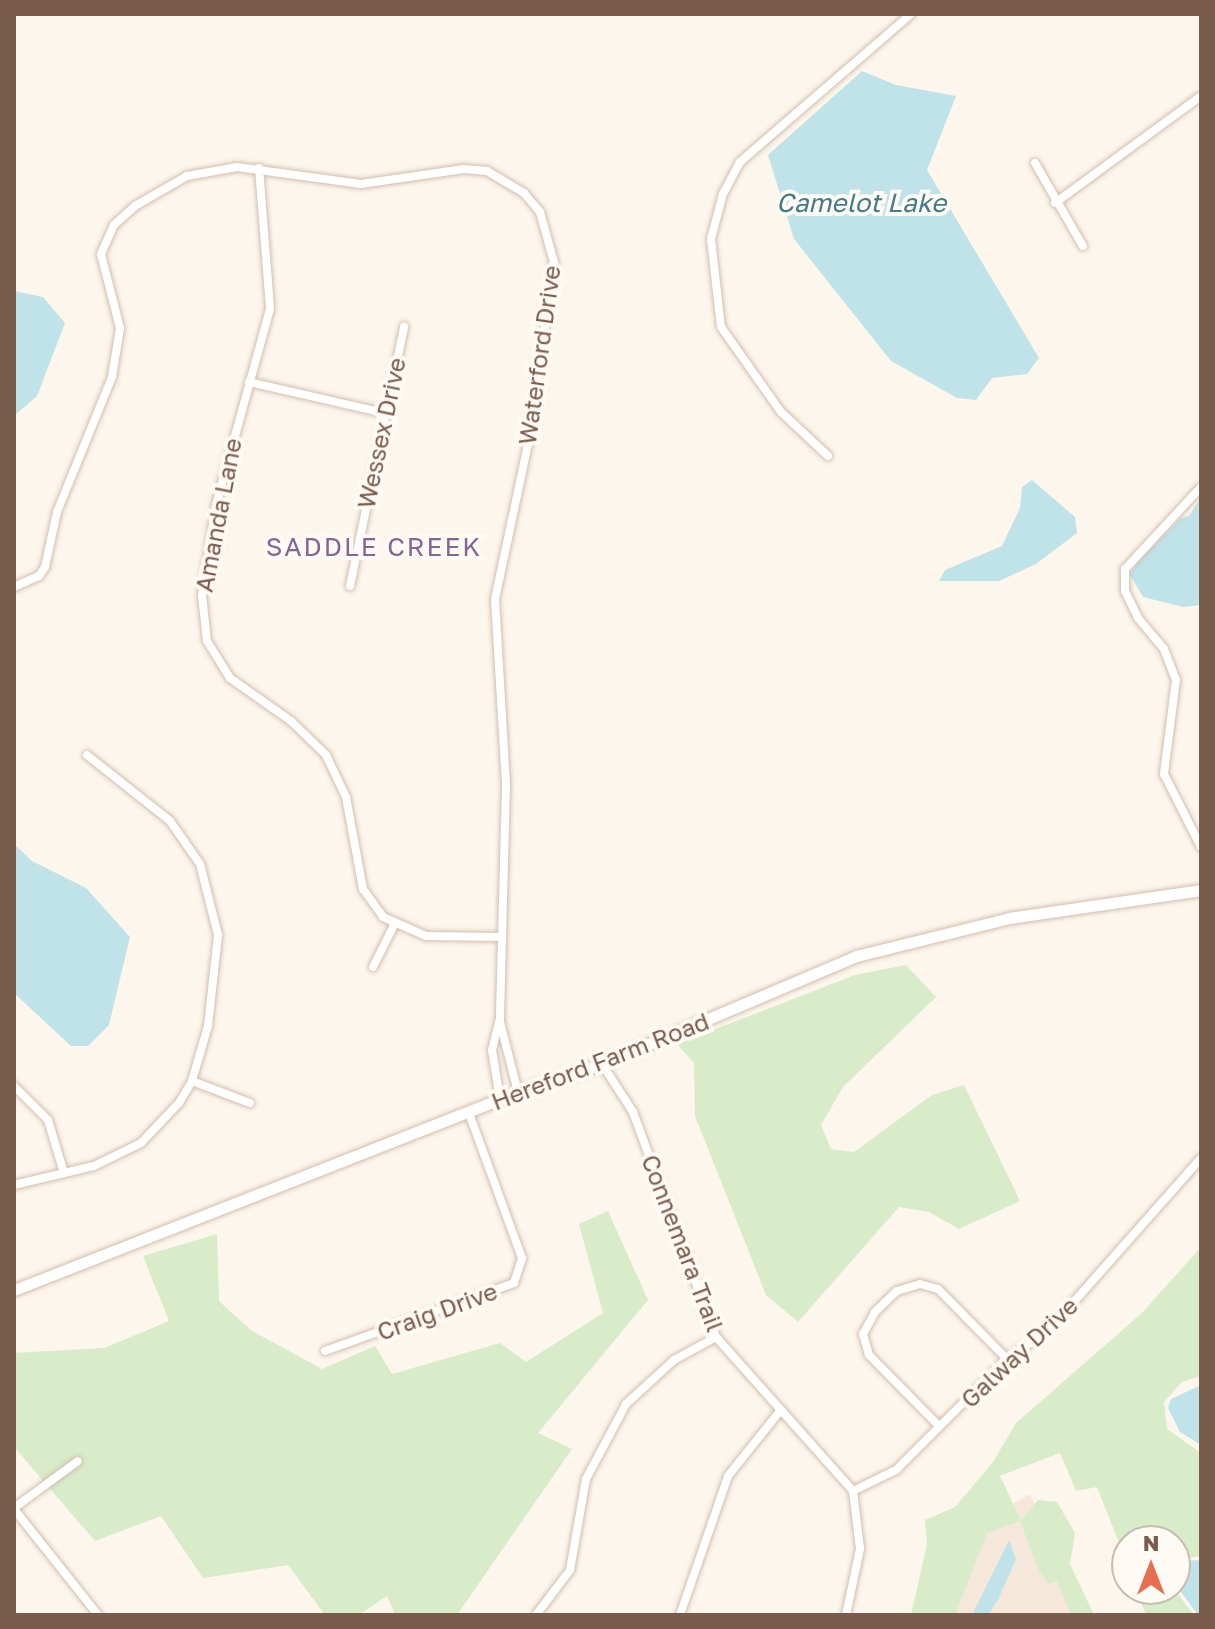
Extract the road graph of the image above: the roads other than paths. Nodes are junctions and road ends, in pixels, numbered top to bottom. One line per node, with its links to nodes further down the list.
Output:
1 (911, 14): 10 (street)
2 (1201, 96): 5 (street)
3 (1035, 163): 5 (street)
4 (259, 168): 8 (street, Amanda Lane); 13 (street, Waterford Drive); 18 (street, Waterford Drive)
5 (1055, 203): 6 (street)
6 (1083, 246)
7 (404, 327): 9 (street, Wessex Drive)
8 (249, 382): 9 (street); 17 (street, Amanda Lane)
9 (384, 413): 12 (street, Wessex Drive)
10 (828, 456)
11 (1201, 487): 15 (street)
12 (350, 586)
13 (14, 587)
14 (87, 755): 24 (street)
15 (1201, 847)
16 (1201, 890): 23 (street, Hereford Farm Road)
17 (394, 925): 18 (street); 19 (street)
18 (502, 937): 20 (street, Waterford Drive)
19 (373, 967)
20 (500, 1022): 21 (street, Waterford Drive); 22 (street, Waterford Drive)
21 (492, 1050): 22 (street); 27 (street, Waterford Drive)
22 (506, 1050): 26 (street, Waterford Drive)
23 (602, 1064): 26 (street, Hereford Farm Road); 34 (street, Connemara Trail)
24 (192, 1081): 28 (street); 31 (street)
25 (14, 1086): 31 (street)
26 (518, 1092): 27 (street, Hereford Farm Road)
27 (500, 1099): 29 (street, Hereford Farm Road)
28 (250, 1103)
29 (469, 1113): 33 (street, Hereford Farm Road); 35 (street, Craig Drive)
30 (1201, 1158): 36 (street, Galway Drive)
31 (64, 1173): 32 (street)
32 (14, 1185)
33 (14, 1290)
34 (716, 1337): 37 (street, Connemara Trail); 43 (street)
35 (325, 1351)
36 (1007, 1359): 38 (street, Galway Drive); 38 (street)
37 (779, 1412): 40 (street, Connemara Trail); 44 (street)
38 (939, 1426): 40 (street, Galway Drive)
39 (78, 1461): 41 (street)
40 (853, 1491): 45 (street)
41 (14, 1508): 42 (street)
42 (98, 1615)
43 (536, 1615)
44 (680, 1615)
45 (846, 1615)

